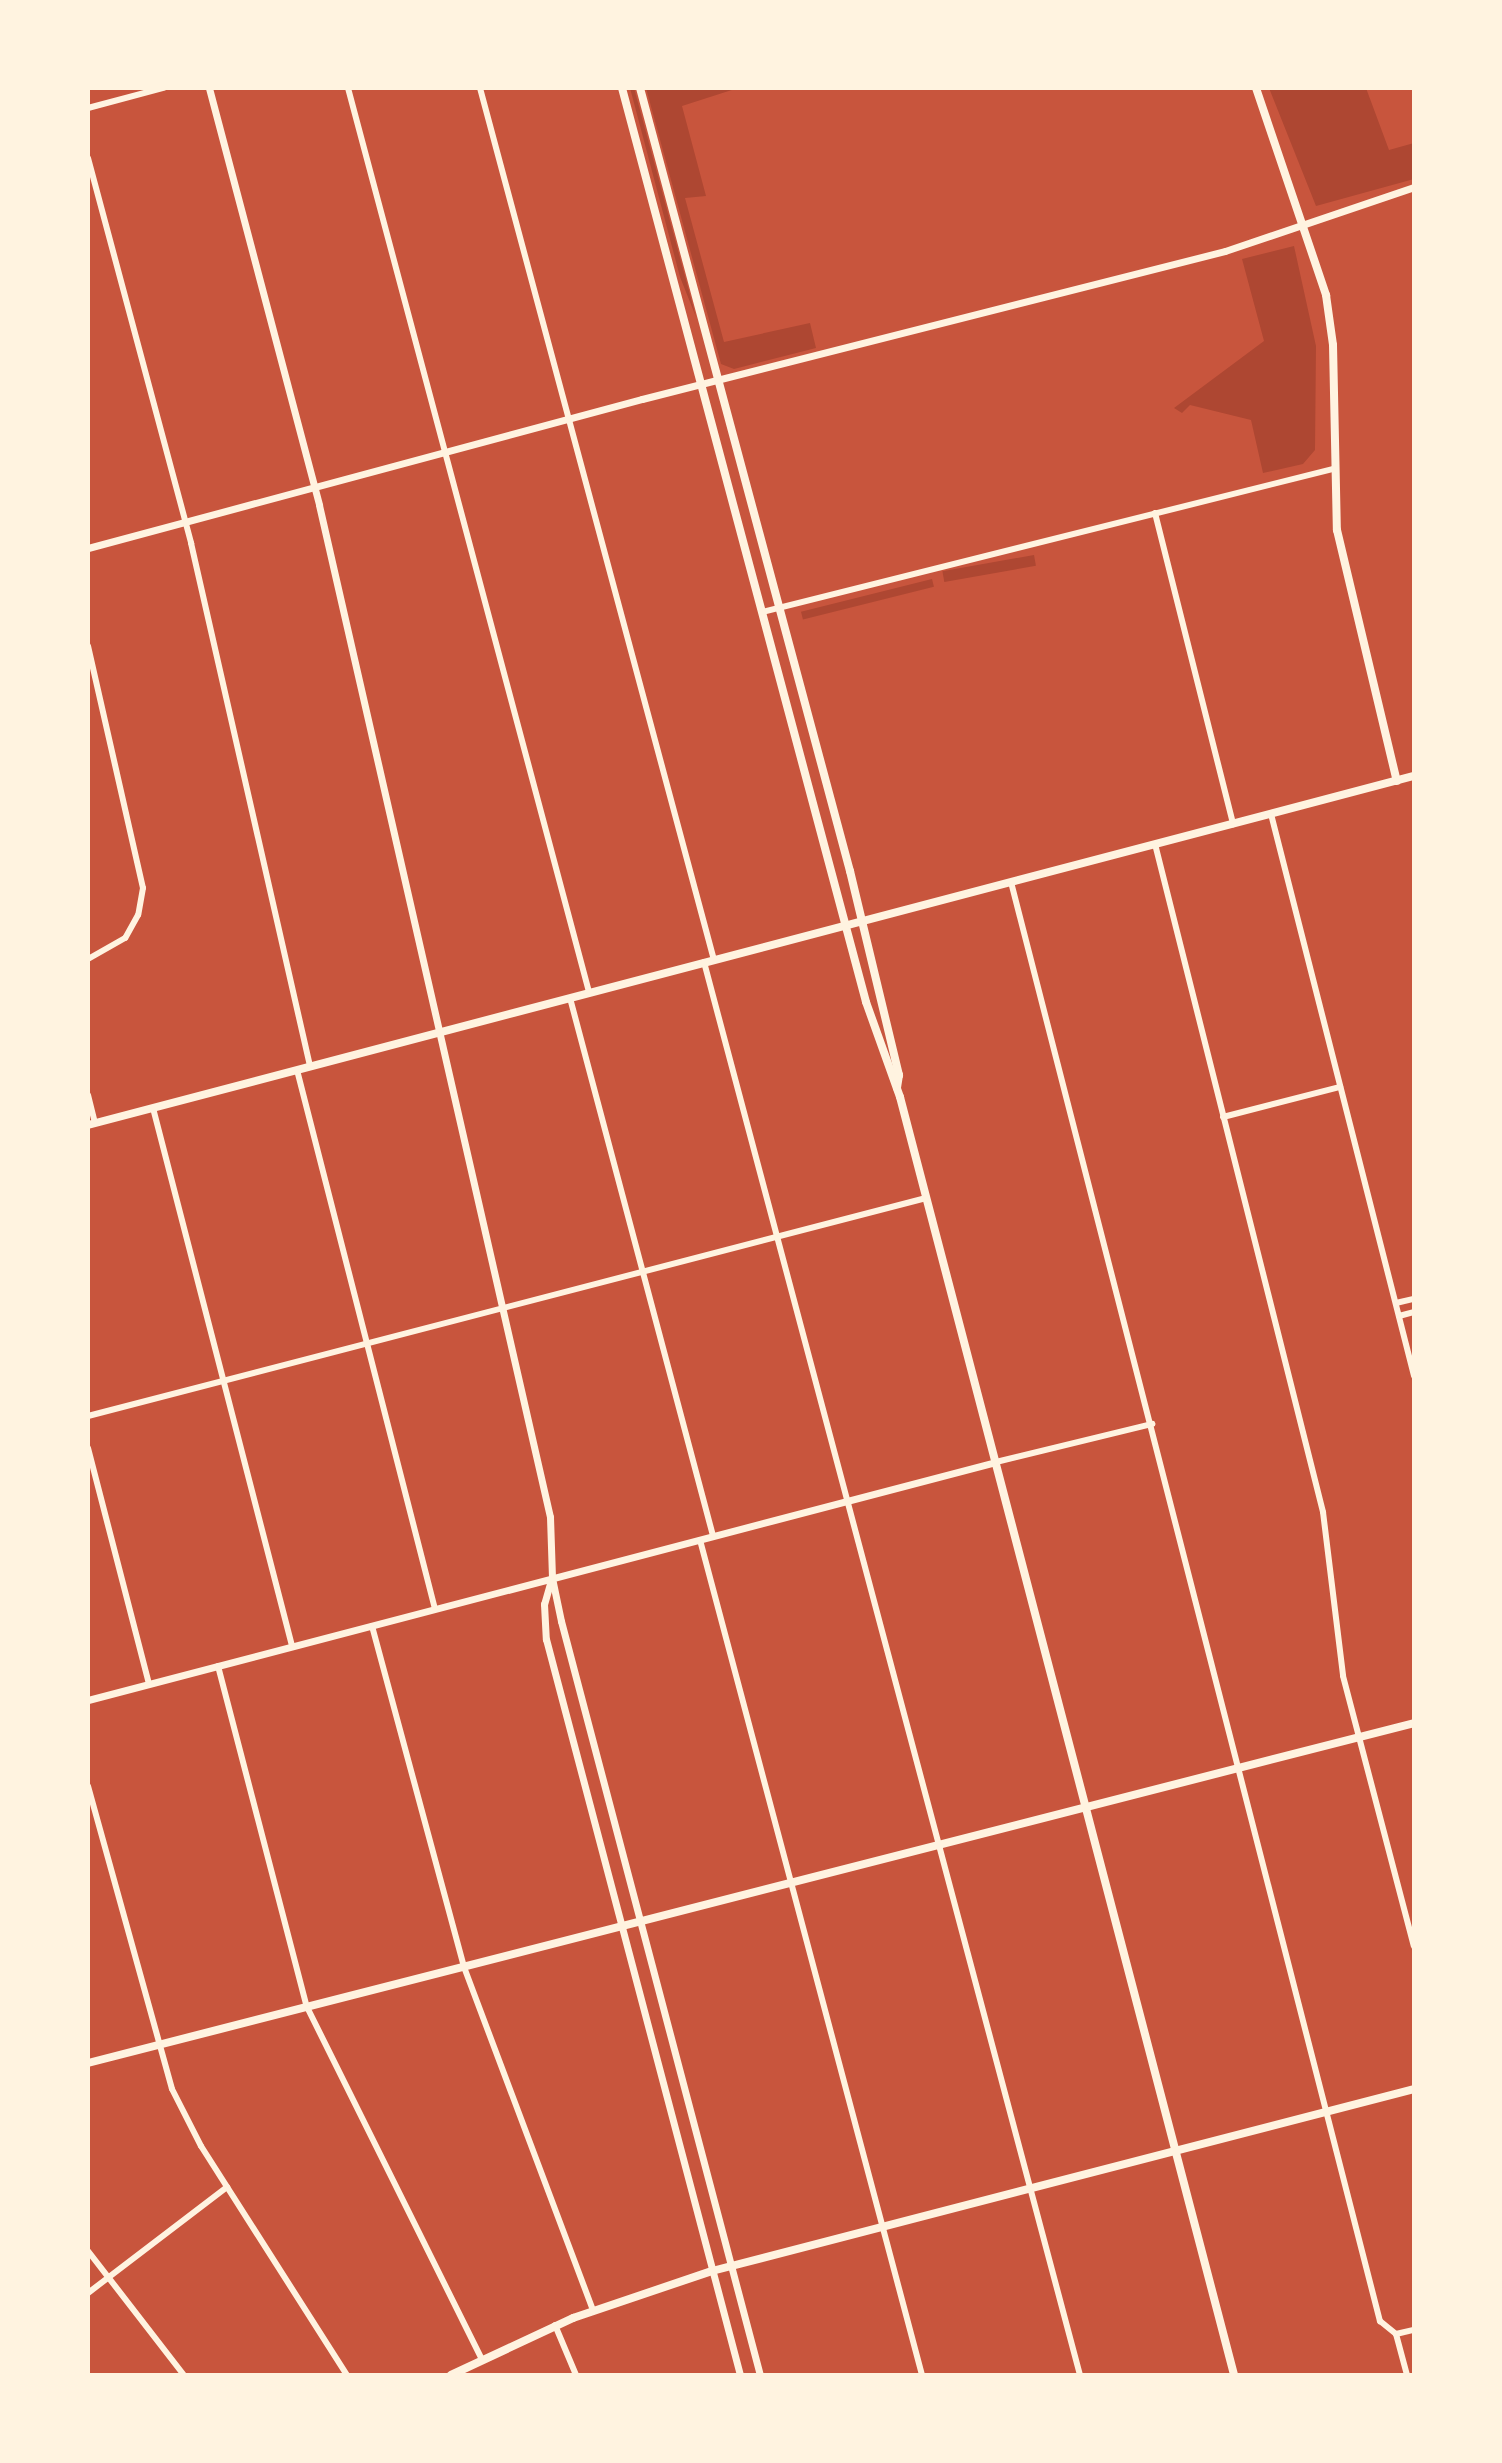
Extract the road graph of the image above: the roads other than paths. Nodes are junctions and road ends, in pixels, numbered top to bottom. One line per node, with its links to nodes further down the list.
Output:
1 (163, 88): 8 (street)
2 (209, 88): 17 (street)
3 (348, 88): 15 (street)
4 (480, 88): 14 (street)
5 (622, 88): 13 (main road)
6 (640, 88): 12 (main road)
7 (1256, 88): 11 (main road)
8 (88, 108)
9 (88, 158): 19 (street)
10 (1414, 187): 11 (street)
11 (1305, 226): 12 (street); 16 (main road)
12 (720, 379): 13 (street); 21 (main road)
13 (701, 383): 14 (street); 22 (main road)
14 (570, 418): 15 (street); 35 (street)
15 (445, 452): 17 (street); 36 (street)
16 (1333, 469): 18 (street); 27 (main road)
17 (315, 486): 19 (street); 38 (street)
18 (1155, 513): 21 (street); 29 (street)
19 (185, 522): 20 (street); 39 (street)
20 (88, 548)
21 (781, 607): 22 (street); 24 (main road)
22 (762, 612): 25 (main road)
23 (88, 646): 34 (street)
24 (818, 750): 25 (main road); 32 (main road)
25 (800, 754): 33 (main road)
26 (1414, 776): 27 (main road)
27 (1397, 781): 28 (main road)
28 (1271, 814): 29 (main road); 41 (street)
29 (1233, 824): 30 (main road)
30 (1155, 844): 31 (main road); 45 (street)
31 (1011, 882): 32 (main road); 59 (street)
32 (861, 922): 33 (main road); 42 (main road)
33 (847, 925): 35 (main road); 42 (main road)
34 (88, 959)
35 (709, 961): 36 (main road); 48 (street)
36 (589, 992): 37 (main road)
37 (570, 998): 38 (main road); 49 (street)
38 (439, 1032): 39 (main road); 52 (street)
39 (310, 1066): 40 (main road)
40 (297, 1070): 44 (main road); 55 (street)
41 (1340, 1087): 45 (street); 51 (street)
42 (897, 1088): 47 (main road)
43 (88, 1095): 46 (street)
44 (153, 1108): 46 (main road); 57 (street)
45 (1223, 1117): 73 (street)
46 (92, 1124)
47 (926, 1198): 48 (street); 61 (main road)
48 (779, 1236): 49 (street); 62 (street)
49 (642, 1272): 52 (street); 63 (street)
50 (1414, 1299): 51 (street)
51 (1396, 1303): 54 (street)
52 (503, 1308): 55 (street); 65 (street)
53 (1414, 1312): 54 (street)
54 (1399, 1316): 56 (street)
55 (367, 1344): 57 (street); 66 (street)
56 (1414, 1374)
57 (224, 1381): 58 (street); 68 (street)
58 (88, 1416)
59 (1152, 1424): 61 (street); 74 (street)
60 (88, 1448): 70 (street)
61 (996, 1462): 62 (street); 76 (main road)
62 (847, 1501): 63 (street); 77 (street)
63 (713, 1536): 64 (street)
64 (700, 1540): 65 (street); 78 (street)
65 (552, 1578): 66 (street); 79 (street); 80 (street)
66 (435, 1609): 67 (street)
67 (372, 1626): 68 (street); 82 (street)
68 (292, 1646): 69 (street)
69 (218, 1666): 70 (street); 83 (street)
70 (149, 1684): 71 (street)
71 (88, 1700)
72 (1414, 1723): 73 (main road)
73 (1358, 1737): 74 (main road); 81 (street)
74 (1236, 1769): 76 (main road); 87 (street)
75 (88, 1786): 84 (street)
76 (1085, 1806): 77 (main road); 88 (main road)
77 (937, 1843): 78 (main road); 90 (street)
78 (791, 1881): 79 (main road); 91 (street)
79 (638, 1920): 80 (main road); 93 (street)
80 (620, 1926): 82 (main road); 94 (street)
81 (1414, 1946)
82 (464, 1967): 83 (main road); 97 (street)
83 (307, 2007): 84 (main road); 101 (street)
84 (156, 2045): 85 (main road); 89 (street)
85 (88, 2063)
86 (1414, 2089): 87 (main road)
87 (1328, 2112): 88 (main road); 100 (street)
88 (1176, 2151): 90 (main road); 110 (main road)
89 (227, 2187): 95 (street); 103 (street)
90 (1031, 2189): 91 (main road); 109 (street)
91 (883, 2228): 93 (main road); 108 (street)
92 (88, 2251): 95 (street)
93 (731, 2266): 94 (main road); 107 (street)
94 (712, 2271): 97 (main road); 106 (street)
95 (109, 2277): 96 (street); 102 (street)
96 (88, 2293)
97 (593, 2310): 98 (main road)
98 (555, 2325): 101 (main road); 105 (street)
99 (1413, 2333): 100 (street)
100 (1396, 2334): 111 (street)
101 (481, 2358): 104 (main road)
102 (184, 2375)
103 (347, 2375)
104 (451, 2375)
105 (576, 2375)
106 (740, 2375)
107 (760, 2375)
108 (922, 2375)
109 (1080, 2375)
110 (1234, 2375)
111 (1407, 2375)

